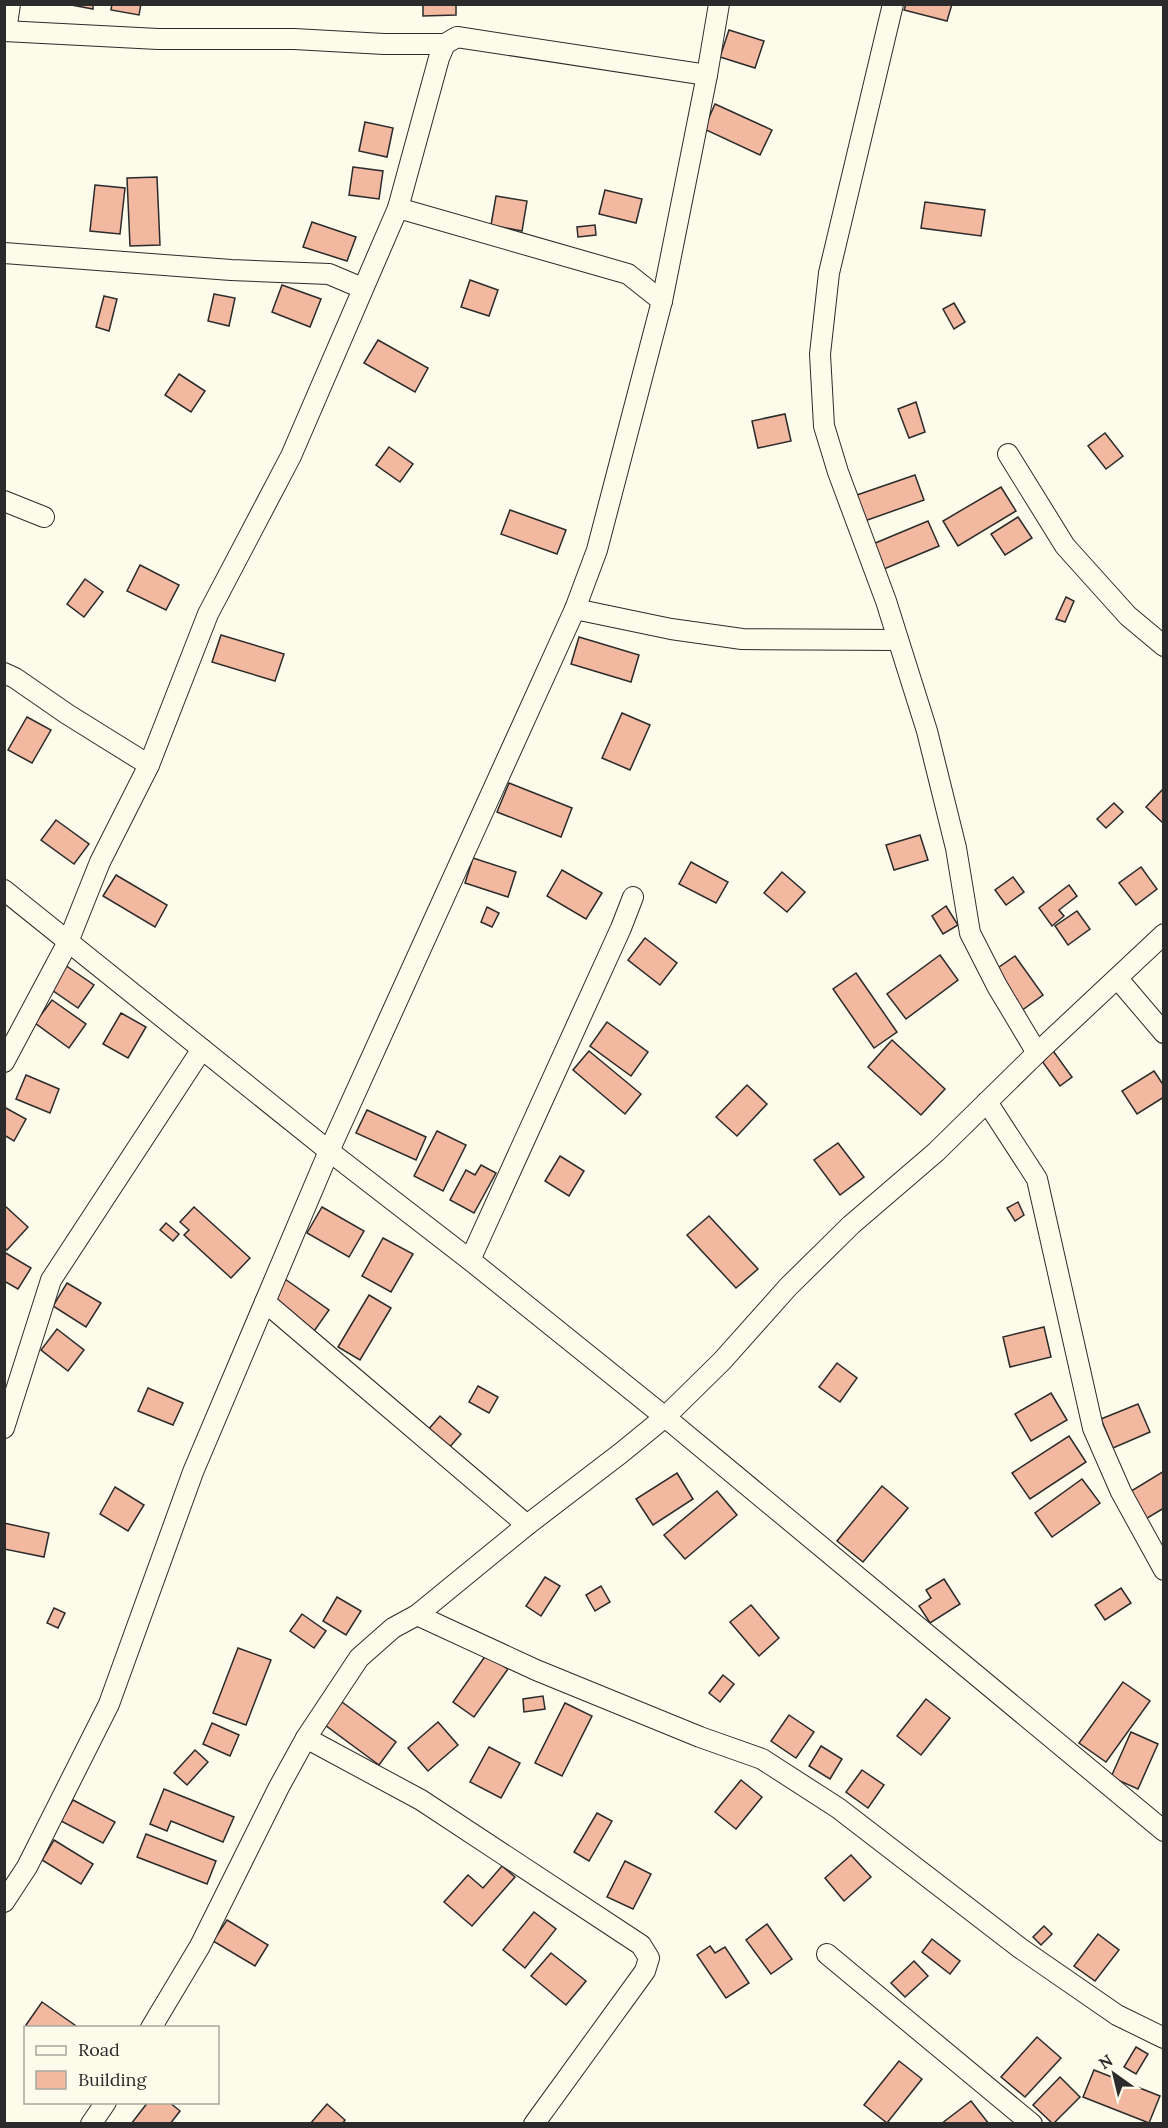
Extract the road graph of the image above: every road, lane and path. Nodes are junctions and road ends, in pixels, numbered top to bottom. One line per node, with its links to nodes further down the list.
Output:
1 (10, 4): 4 (street)
2 (720, 4): 6 (street)
3 (893, 4): 15 (street)
4 (5, 31): 5 (street)
5 (445, 44): 6 (street); 7 (street)
6 (707, 75): 10 (street)
7 (398, 208): 9 (street); 10 (street)
8 (4, 253): 9 (street)
9 (362, 288): 18 (street)
10 (662, 301): 14 (street)
11 (1008, 454): 16 (street)
12 (4, 501): 13 (street)
13 (44, 517)
14 (575, 609): 15 (street); 29 (street)
15 (898, 639): 26 (street)
16 (1164, 646)
17 (4, 673): 18 (street)
18 (149, 765): 22 (street)
19 (4, 890): 22 (street)
20 (633, 897): 30 (street)
21 (1164, 934): 23 (street)
22 (68, 942): 25 (street); 27 (street)
23 (1118, 979): 24 (street); 26 (street)
24 (1164, 1033)
25 (202, 1050): 29 (street); 33 (street)
26 (1037, 1053): 28 (street)
27 (4, 1062)
28 (987, 1102): 32 (street); 35 (street)
29 (329, 1151): 30 (street); 31 (street)
30 (470, 1260): 32 (street)
31 (265, 1302): 34 (street); 39 (street)
32 (665, 1417): 34 (street); 38 (street)
33 (4, 1428)
34 (527, 1525): 36 (street)
35 (1164, 1570)
36 (417, 1615): 37 (street); 42 (street)
37 (306, 1738): 41 (street); 45 (street)
38 (1164, 1831)
39 (4, 1902)
40 (827, 1954): 46 (street)
41 (152, 2026)
42 (1164, 2038)
43 (105, 2104): 44 (street)
44 (91, 2124)
45 (534, 2124)
46 (1032, 2124)

